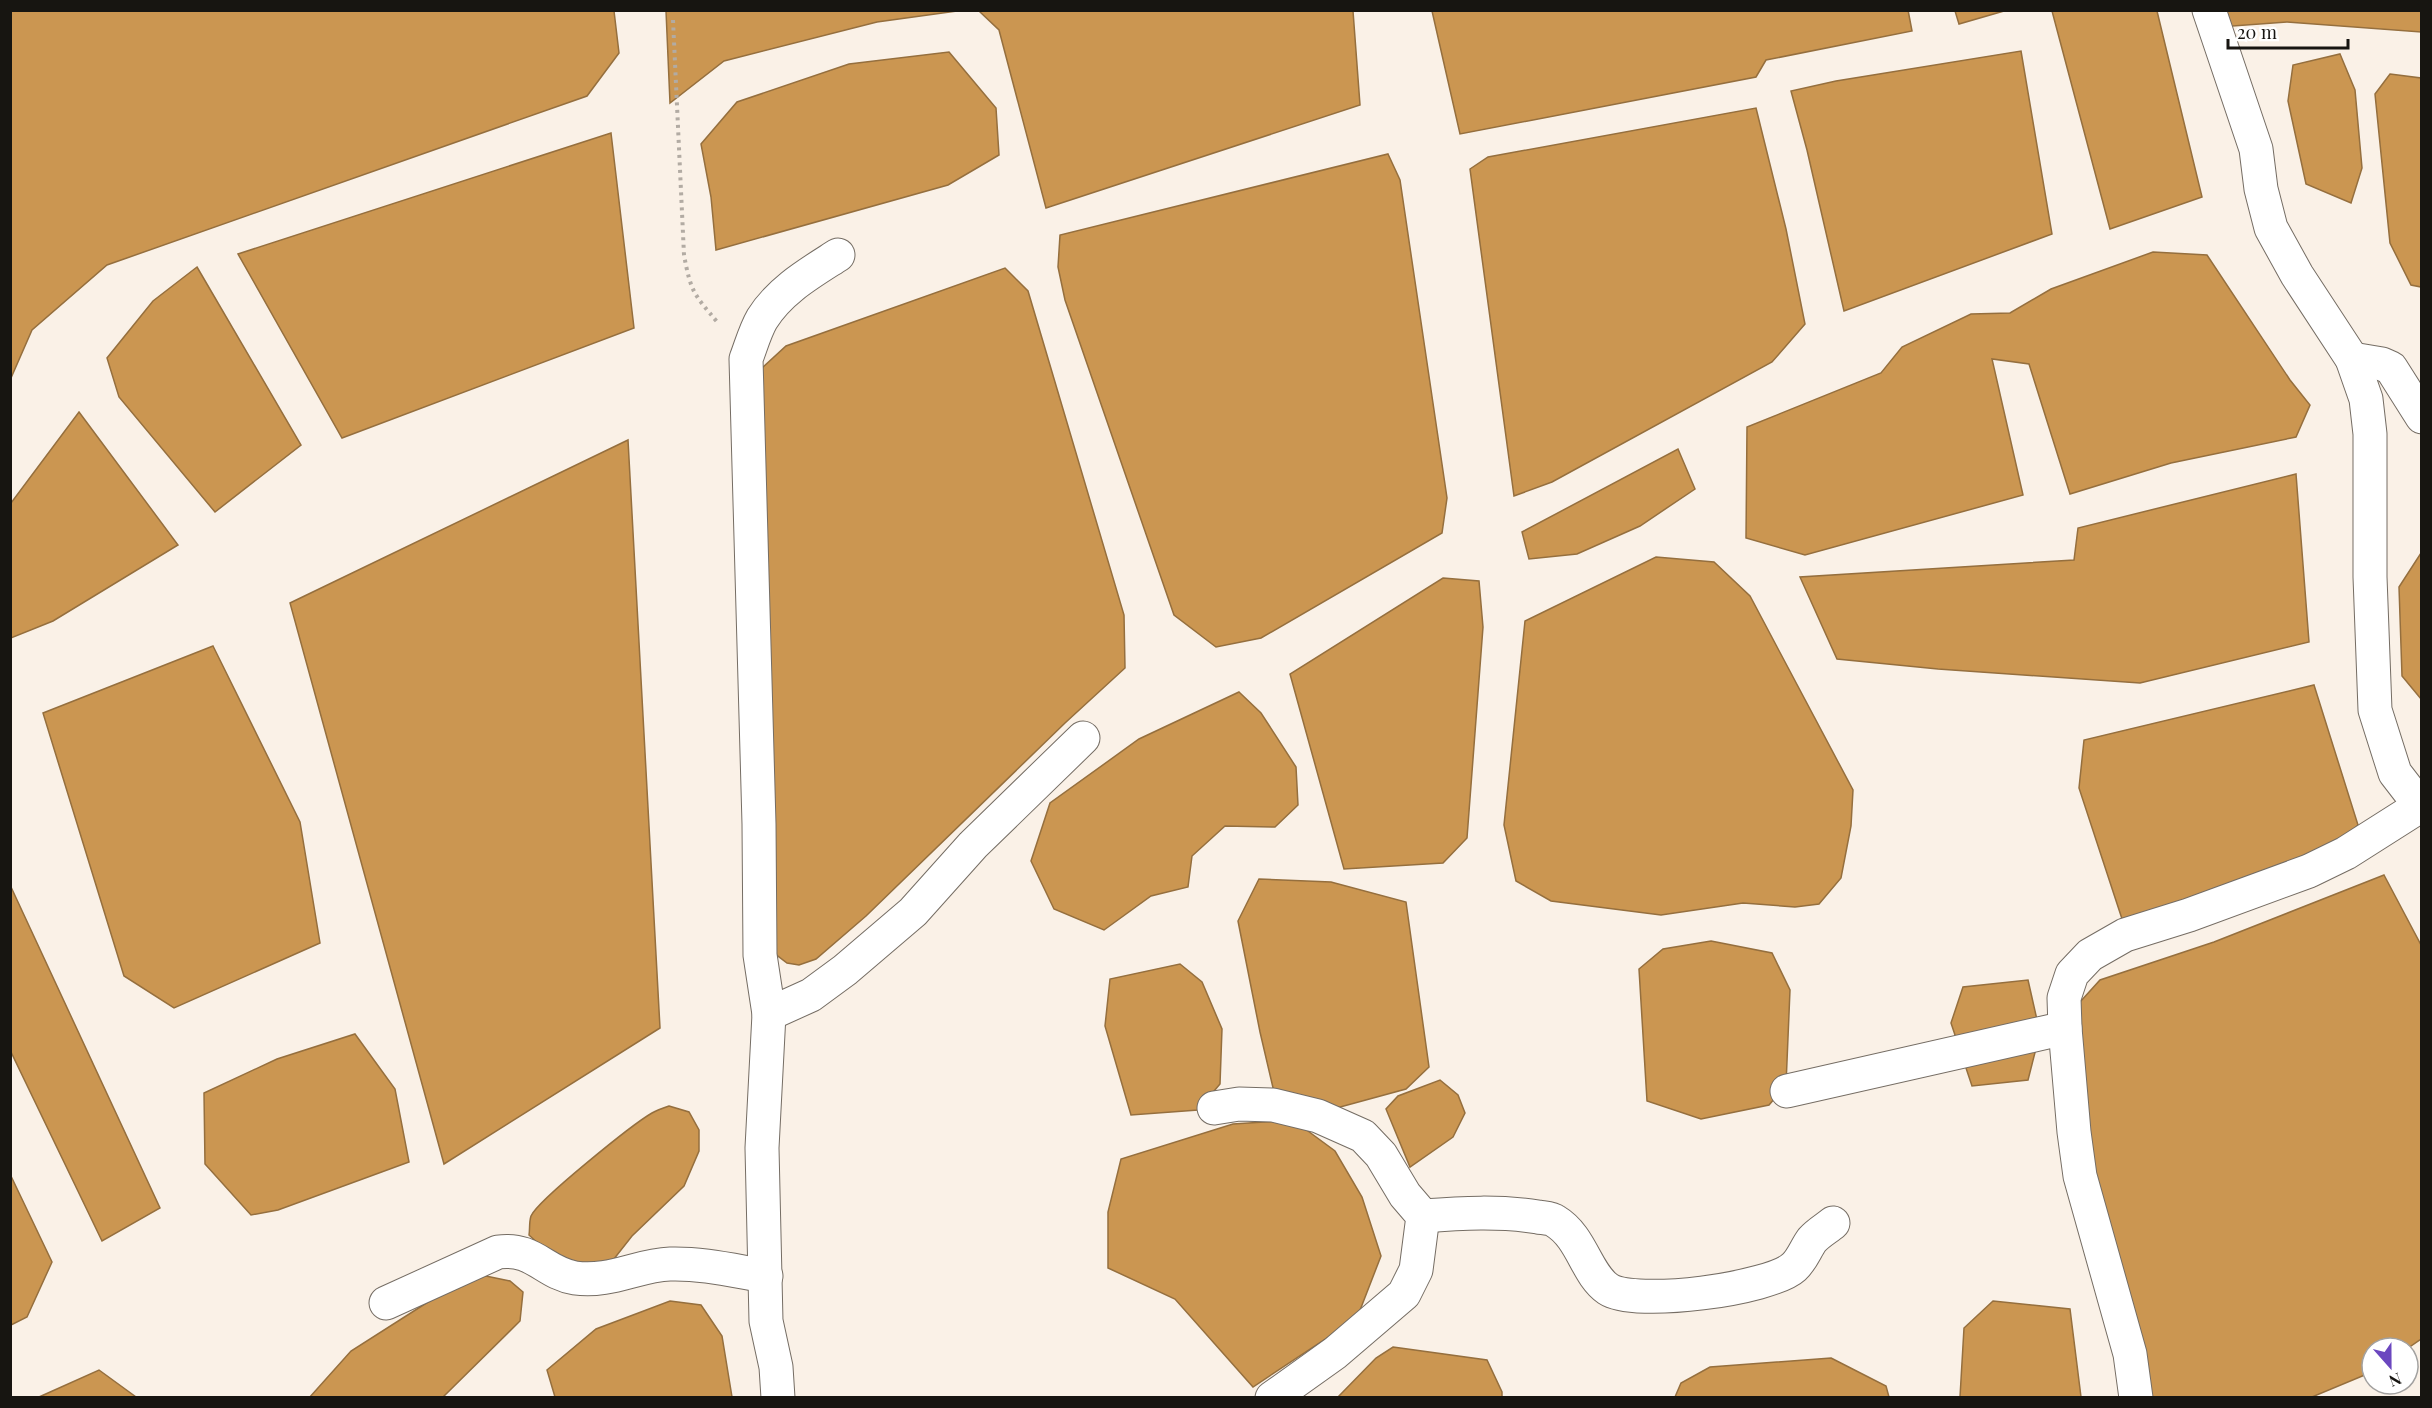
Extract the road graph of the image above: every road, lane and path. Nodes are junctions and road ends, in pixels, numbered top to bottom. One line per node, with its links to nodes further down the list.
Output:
1 (2209, 10): 5 (street)
2 (673, 20): 4 (path)
3 (838, 255): 4 (street)
4 (746, 359): 9 (street)
5 (2352, 359): 6 (street); 8 (street)
6 (2421, 417)
7 (1083, 738): 9 (street)
8 (2421, 807): 10 (street)
9 (769, 1014): 15 (street)
10 (2065, 1028): 11 (street); 19 (street)
11 (1787, 1091)
12 (1214, 1107): 13 (street)
13 (1423, 1216): 14 (street); 18 (street)
14 (1833, 1223)
15 (766, 1276): 16 (street); 17 (street)
16 (386, 1303)
17 (777, 1398)
18 (1272, 1398)
19 (2136, 1398)

